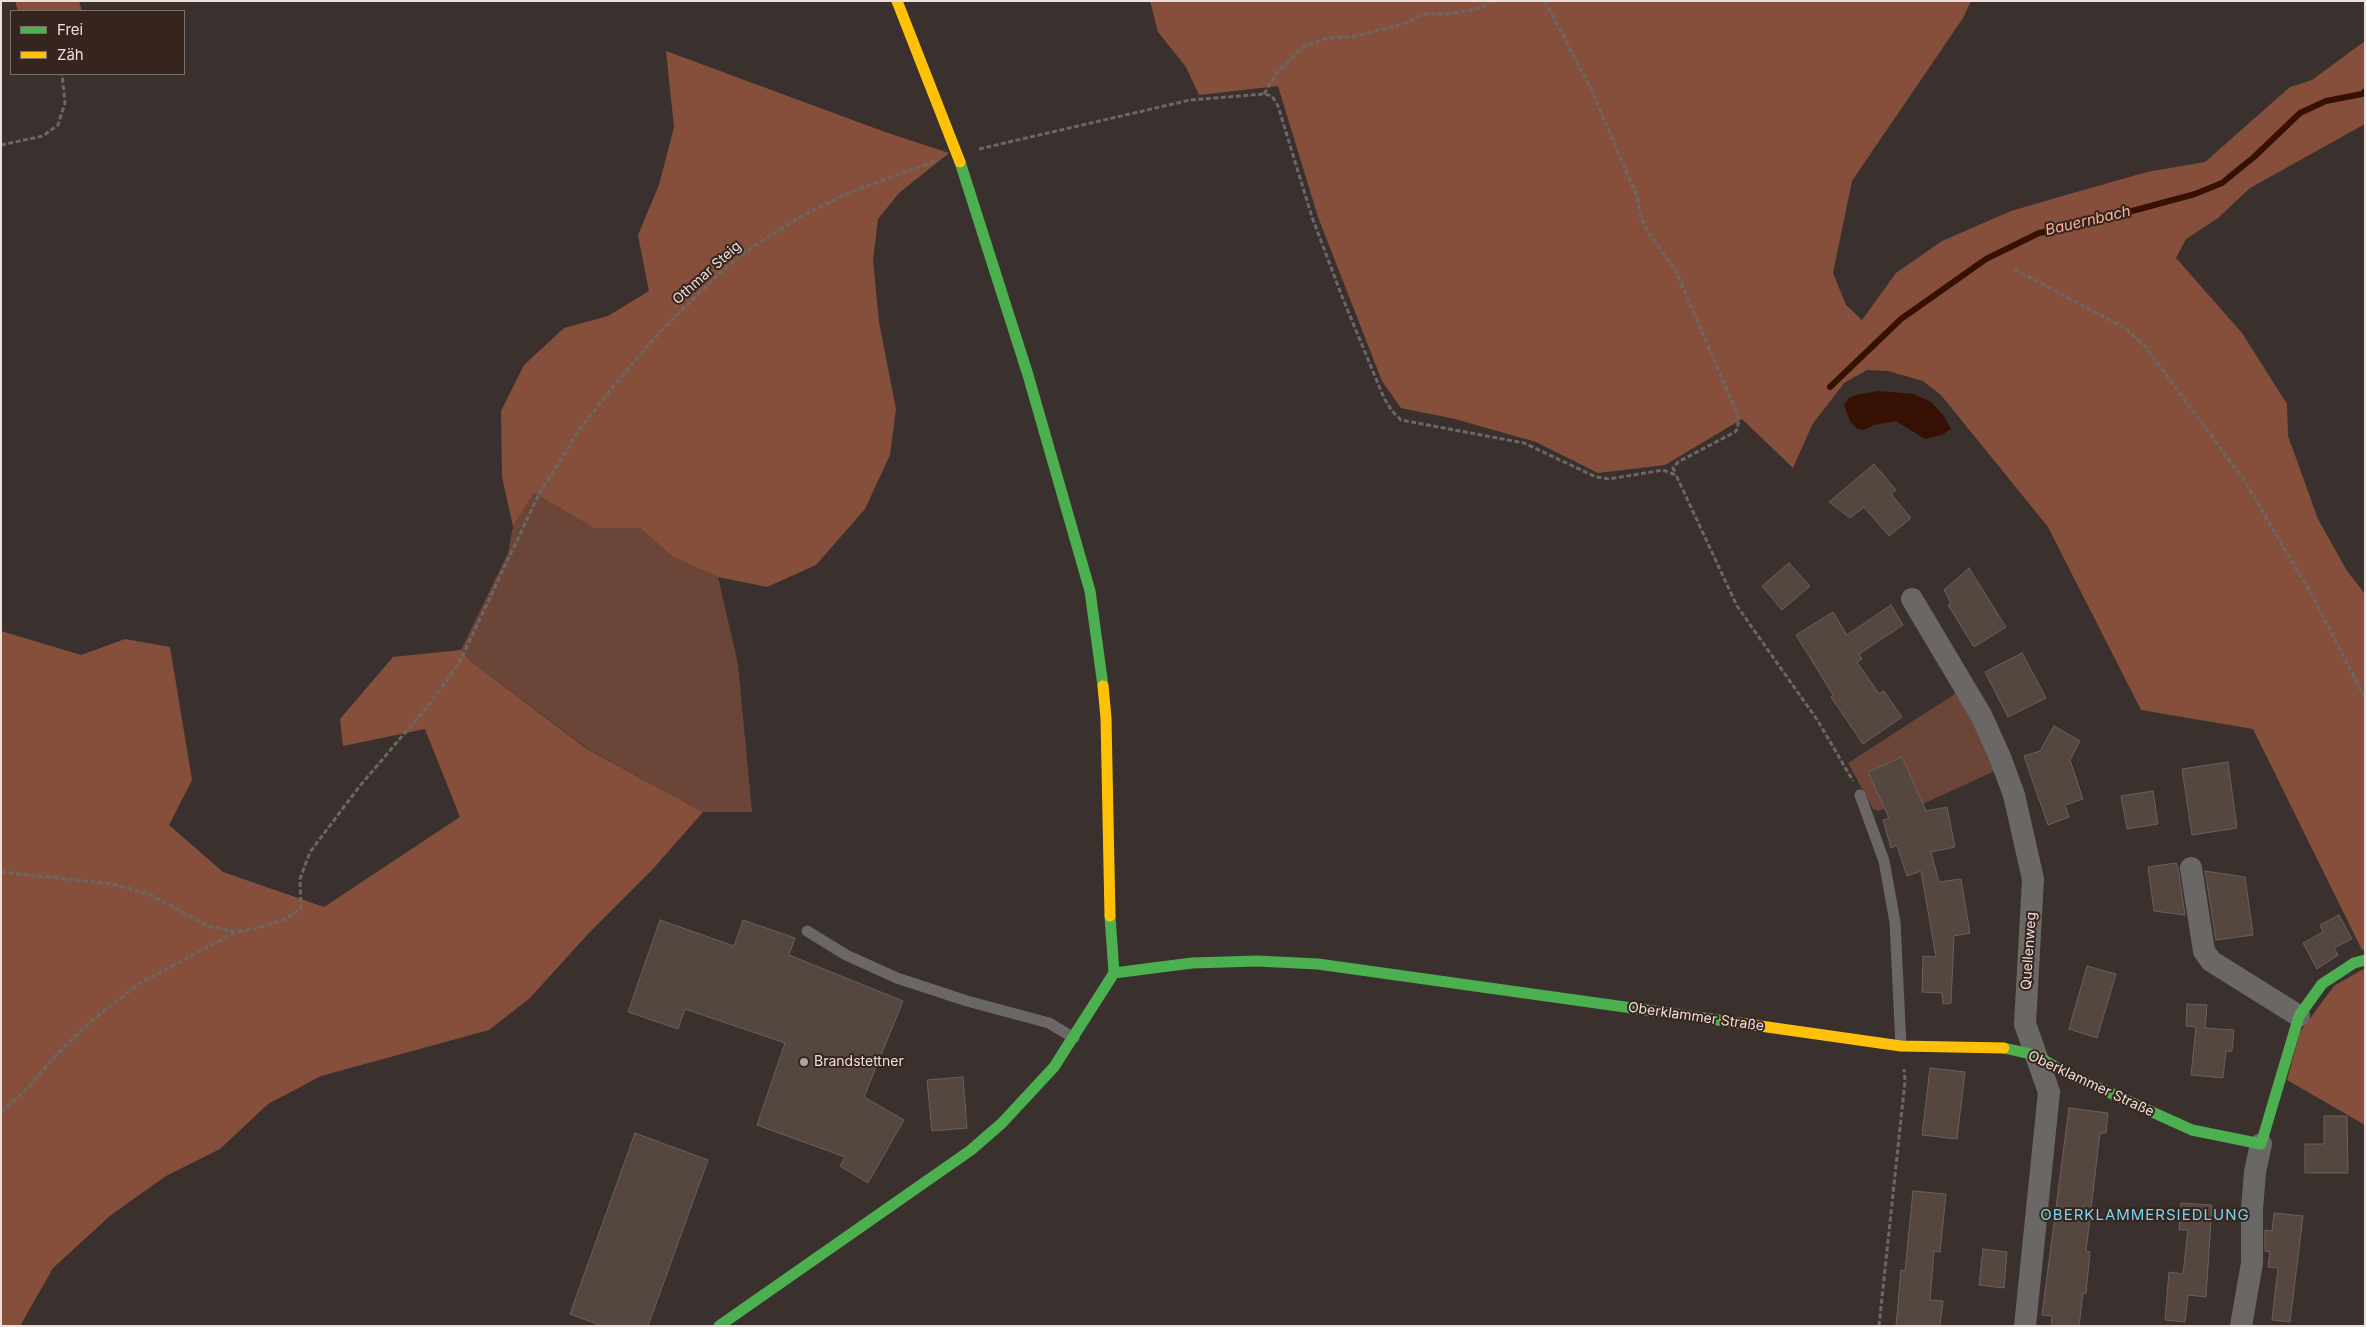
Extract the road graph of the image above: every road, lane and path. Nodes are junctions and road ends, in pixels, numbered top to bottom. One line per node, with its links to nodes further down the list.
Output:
1 (897, 1): 7 (street)
2 (1490, 1): 5 (path)
3 (1545, 1): 9 (path)
4 (62, 75): 6 (path)
5 (1264, 94): 7 (path, Othmar Steig); 9 (path)
6 (1, 145)
7 (957, 154): 16 (path, Othmar Steig); 18 (street)
8 (2014, 269): 11 (path)
9 (1676, 475): 12 (path)
10 (1912, 599): 22 (street, Quellenweg)
11 (2365, 698)
12 (1860, 795): 21 (lane)
13 (2191, 868): 19 (street)
14 (1, 872): 16 (path)
15 (807, 931): 20 (lane)
16 (235, 932): 23 (path)
17 (2365, 960): 19 (street)
18 (1114, 973): 20 (street); 21 (street, Oberklammer Straße)
19 (2299, 1016): 24 (street)
20 (1074, 1038): 25 (street)
21 (1901, 1046): 22 (street, Oberklammer Straße); 26 (path)
22 (2035, 1055): 24 (street, Oberklammer Straße); 27 (street, Quellenweg)
23 (1, 1112)
24 (2261, 1144): 28 (street)
25 (719, 1326)
26 (1879, 1326)
27 (2025, 1326)
28 (2241, 1326)

